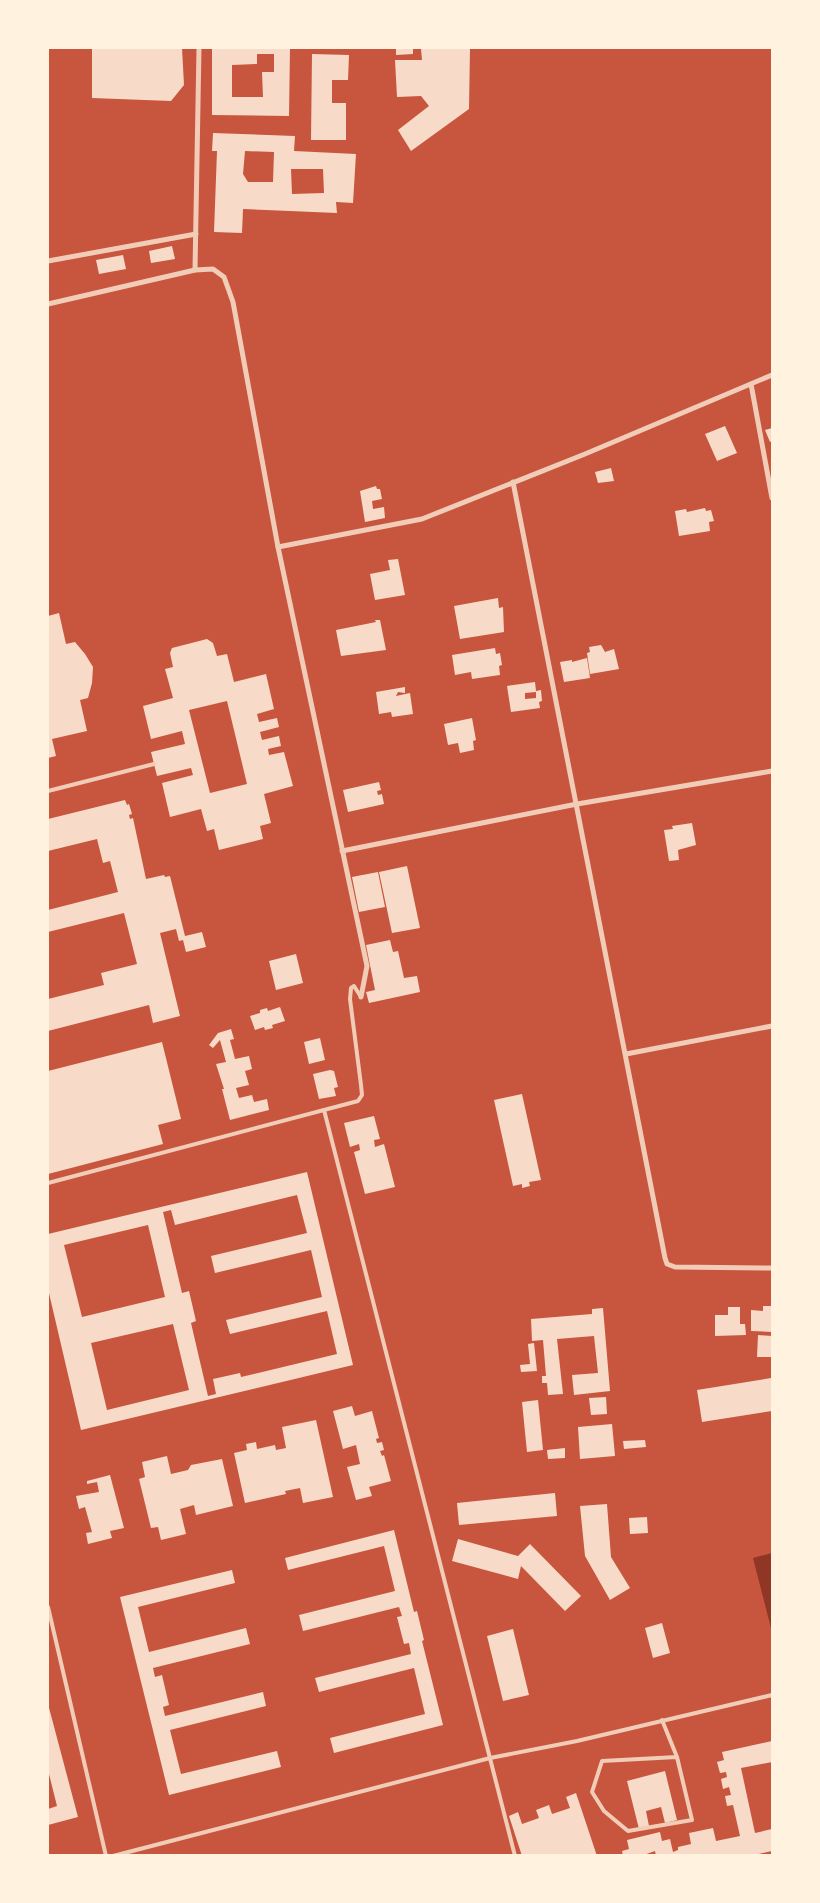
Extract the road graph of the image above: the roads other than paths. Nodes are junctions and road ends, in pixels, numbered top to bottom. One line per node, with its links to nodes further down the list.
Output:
1 (199, 48): 2 (street)
2 (196, 234): 3 (street); 4 (street)
3 (48, 261)
4 (195, 270): 5 (street); 10 (street)
5 (48, 304)
6 (772, 375): 7 (street)
7 (751, 384): 8 (street); 9 (street)
8 (513, 482): 10 (street); 14 (street)
9 (772, 498)
10 (278, 547): 15 (street)
11 (154, 764): 13 (lane)
12 (772, 771): 14 (street)
13 (48, 791)
14 (577, 804): 15 (street); 18 (street)
15 (342, 851): 16 (street)
16 (361, 997): 19 (lane)
17 (772, 1026): 18 (street)
18 (626, 1054): 21 (street)
19 (324, 1110): 20 (lane); 26 (lane)
20 (48, 1183)
21 (772, 1268)
22 (48, 1607): 27 (lane)
23 (772, 1695): 24 (lane)
24 (662, 1720): 25 (lane); 26 (lane)
25 (677, 1757): 25 (lane)
26 (490, 1758): 28 (lane); 29 (lane)
27 (106, 1856)
28 (112, 1856)
29 (515, 1856)

